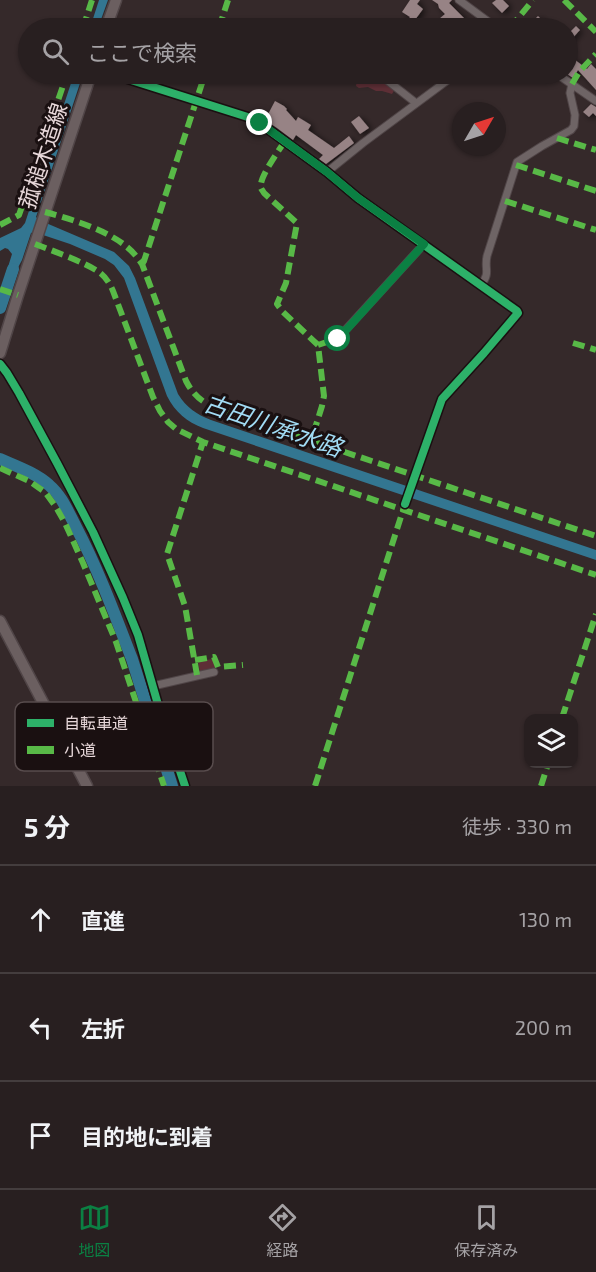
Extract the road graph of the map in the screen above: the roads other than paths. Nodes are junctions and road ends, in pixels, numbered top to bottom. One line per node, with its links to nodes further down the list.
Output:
1 (116, 0): 3 (main road)
2 (459, 0): 4 (street)
3 (110, 18)
4 (483, 18)
5 (88, 84): 16 (main road, 菰槌木造線)
6 (144, 84): 12 (street)
7 (392, 84): 11 (street)
8 (442, 84): 11 (street)
9 (572, 84): 10 (street); 14 (street)
10 (596, 101)
11 (416, 103): 12 (street)
12 (327, 172): 13 (street)
13 (424, 244): 14 (street); 15 (street)
14 (481, 285): 18 (street)
15 (333, 340)
16 (0, 353)
17 (0, 364): 21 (street)
18 (405, 504)
19 (0, 621): 22 (main road)
20 (213, 672): 21 (street)
21 (153, 686): 23 (street)
22 (43, 702)
23 (158, 702)
24 (79, 771): 26 (main road)
25 (180, 771): 27 (street)
26 (87, 786)
27 (185, 786)

